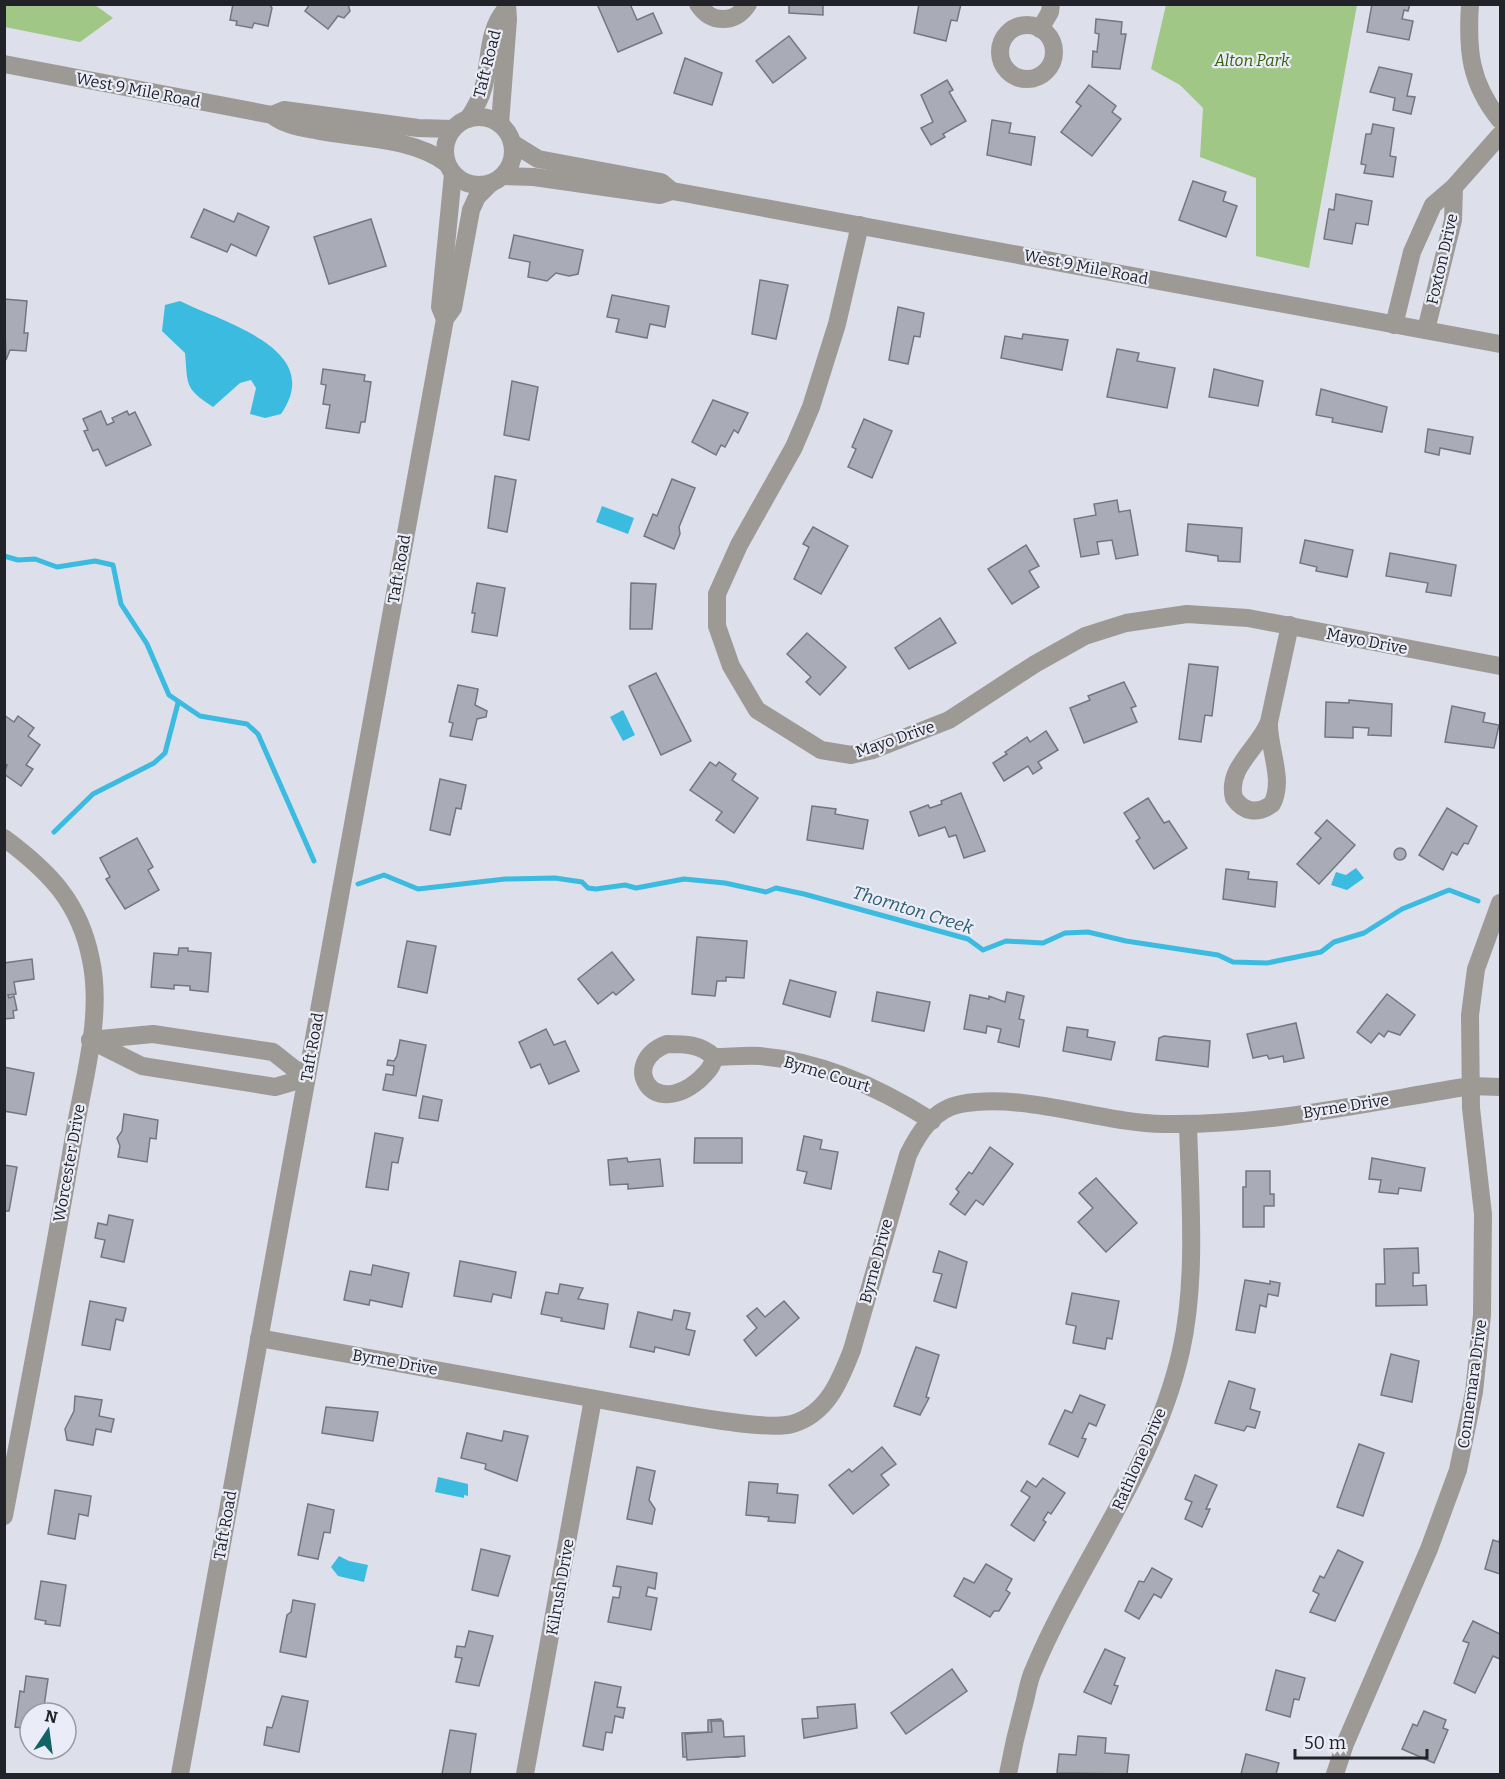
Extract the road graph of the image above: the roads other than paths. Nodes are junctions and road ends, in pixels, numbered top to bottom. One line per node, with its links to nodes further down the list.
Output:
1 (698, 4): 2 (street)
2 (748, 4)
3 (1051, 4): 6 (street)
4 (1470, 4): 9 (street)
5 (507, 7): 10 (street, Taft Road); 11 (street, Taft Road)
6 (1040, 29)
7 (4, 64): 8 (street, West 9 Mile Road)
8 (272, 115): 10 (street, West 9 Mile Road); 14 (street, West 9 Mile Road)
9 (1500, 120)
10 (460, 124): 11 (street); 14 (street)
11 (500, 124): 13 (street)
12 (1500, 135): 16 (street, Foxton Drive)
13 (512, 143): 15 (street); 17 (street, West 9 Mile Road)
14 (449, 168): 15 (street); 19 (street, Taft Road)
15 (496, 180): 17 (street, West 9 Mile Road); 19 (street, Taft Road)
16 (1455, 187): 20 (street, Foxton Drive); 21 (street, Foxton Drive)
17 (672, 191): 18 (street, West 9 Mile Road)
18 (860, 225): 20 (street, West 9 Mile Road); 23 (street, Mayo Drive)
19 (445, 319): 30 (street, Taft Road)
20 (1394, 325): 21 (street, West 9 Mile Road)
21 (1426, 330): 22 (street, West 9 Mile Road)
22 (1500, 344)
23 (1290, 625): 24 (street, Mayo Drive); 25 (street)
24 (1500, 666)
25 (1269, 722)
26 (4, 838): 28 (street, Worcester Drive)
27 (1500, 903): 31 (street, Connemara Drive)
28 (90, 1040): 30 (street); 30 (street); 37 (street, Worcester Drive)
29 (714, 1057): 33 (street, Byrne Court)
30 (306, 1078): 35 (street, Taft Road)
31 (1471, 1086): 32 (street, Byrne Drive); 34 (street, Byrne Drive); 41 (street, Connemara Drive)
32 (1500, 1088)
33 (932, 1120): 34 (street, Byrne Drive); 36 (street, Byrne Drive)
34 (1188, 1124): 40 (street, Rathlone Drive)
35 (259, 1338): 36 (street, Byrne Drive); 38 (street, Taft Road)
36 (592, 1399): 39 (street, Kilrush Drive)
37 (4, 1516)
38 (180, 1774)
39 (525, 1774)
40 (1008, 1774)
41 (1335, 1774)

